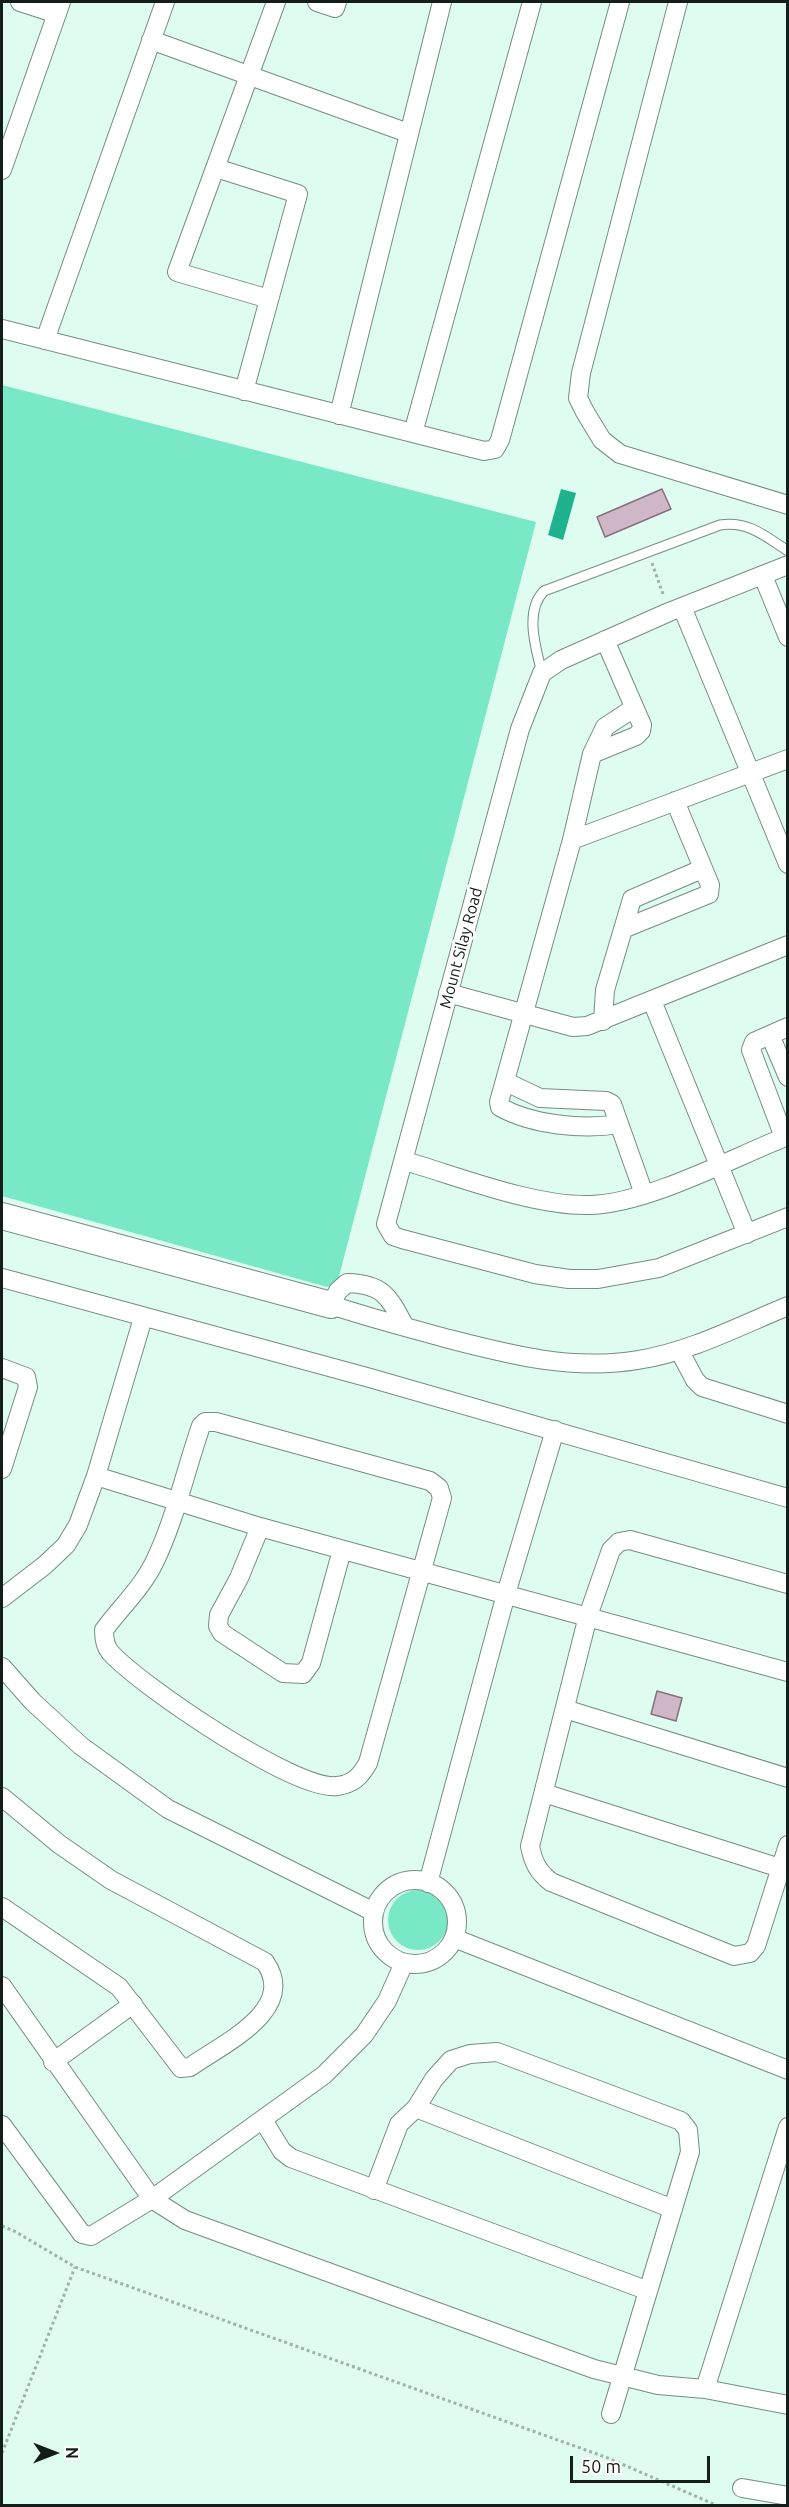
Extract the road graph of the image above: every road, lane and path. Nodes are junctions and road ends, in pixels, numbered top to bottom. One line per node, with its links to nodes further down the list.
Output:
1 (20, 2): 10 (street)
2 (165, 2): 11 (street)
3 (276, 2): 12 (street)
4 (317, 2): 5 (street)
5 (337, 2)
6 (442, 2): 13 (street)
7 (532, 2): 21 (street)
8 (620, 2): 21 (street)
9 (678, 2): 22 (street)
10 (59, 8): 15 (street)
11 (151, 40): 12 (street); 18 (street)
12 (248, 77): 13 (street); 14 (street)
13 (408, 133): 20 (street)
14 (216, 168): 16 (street); 16 (street)
15 (2, 170)
16 (269, 299): 19 (street)
17 (2, 329): 18 (street)
18 (45, 340): 19 (street)
19 (244, 392): 20 (street)
20 (339, 415): 21 (street)
21 (412, 433)
22 (788, 505)
23 (788, 551): 24 (lane)
24 (648, 552): 27 (path); 30 (lane)
25 (788, 565): 26 (street)
26 (763, 576): 27 (street); 28 (street)
27 (681, 608): 29 (street); 34 (street)
28 (788, 637)
29 (605, 640): 30 (street); 31 (street)
30 (542, 674): 42 (street, Mount Silay Road)
31 (634, 708): 32 (street); 32 (street)
32 (592, 754): 37 (street)
33 (788, 759): 34 (street)
34 (755, 771): 35 (street); 36 (street); 38 (street)
35 (675, 801): 37 (street); 39 (street)
36 (788, 833)
37 (572, 840): 44 (street)
38 (788, 864)
39 (702, 869): 40 (street); 40 (street)
40 (623, 929): 45 (street)
41 (788, 945): 43 (street)
42 (448, 993): 44 (street); 52 (street, Mount Silay Road)
43 (652, 1001): 45 (street); 53 (street)
44 (524, 1012): 45 (street); 49 (street)
45 (603, 1021)
46 (788, 1027): 47 (street)
47 (770, 1035): 48 (street); 51 (street)
48 (788, 1077)
49 (506, 1082): 50 (street); 50 (street)
50 (619, 1124): 54 (street)
51 (786, 1136): 53 (street)
52 (405, 1161): 54 (street); 57 (street, Mount Silay Road)
53 (719, 1165): 54 (street); 57 (street)
54 (644, 1194)
55 (2, 1216): 59 (street)
56 (788, 1217): 57 (street)
57 (747, 1234)
58 (2, 1278): 61 (street)
59 (331, 1305): 62 (street); 62 (street)
60 (788, 1306): 63 (street)
61 (143, 1318): 68 (street); 70 (street)
62 (405, 1327): 63 (street)
63 (680, 1350): 66 (street)
64 (2, 1368): 69 (street)
65 (788, 1399): 66 (street)
66 (766, 1408): 67 (street)
67 (788, 1414)
68 (555, 1430): 71 (street); 77 (street)
69 (2, 1469)
70 (96, 1476): 72 (street); 78 (street)
71 (788, 1498)
72 (178, 1503): 73 (street); 75 (street); 75 (street)
73 (260, 1527): 74 (street); 74 (street)
74 (342, 1550): 75 (street)
75 (423, 1570): 77 (street)
76 (788, 1584): 79 (street)
77 (506, 1594): 79 (street); 88 (street)
78 (2, 1598)
79 (588, 1616): 81 (street); 82 (street)
80 (2, 1667): 90 (street)
81 (788, 1672)
82 (565, 1709): 83 (street); 84 (street)
83 (788, 1778)
84 (543, 1793): 87 (street); 87 (street)
85 (2, 1797): 94 (street)
86 (788, 1845): 87 (street)
87 (780, 1868)
88 (428, 1882): 90 (street); 91 (street)
89 (2, 1908): 94 (street)
90 (374, 1912): 92 (street)
91 (454, 1938): 92 (street); 96 (street)
92 (404, 1963): 98 (street)
93 (2, 1986): 95 (street)
94 (133, 2004): 95 (street)
95 (54, 2062): 103 (street)
96 (788, 2070)
97 (416, 2108): 102 (street); 104 (street); 104 (street)
98 (263, 2120): 102 (street); 103 (street)
99 (2, 2125): 103 (street)
100 (788, 2127): 101 (street)
101 (783, 2162): 109 (street)
102 (374, 2190): 107 (street)
103 (152, 2199): 108 (street)
104 (673, 2210): 107 (street)
105 (2, 2226): 106 (path)
106 (75, 2266): 112 (path); 115 (path)
107 (646, 2290): 108 (street)
108 (620, 2376): 109 (street); 111 (street)
109 (705, 2389): 110 (street)
110 (788, 2404)
111 (610, 2414)
112 (2, 2453)
113 (742, 2488): 114 (street)
114 (788, 2496)
115 (718, 2505)

